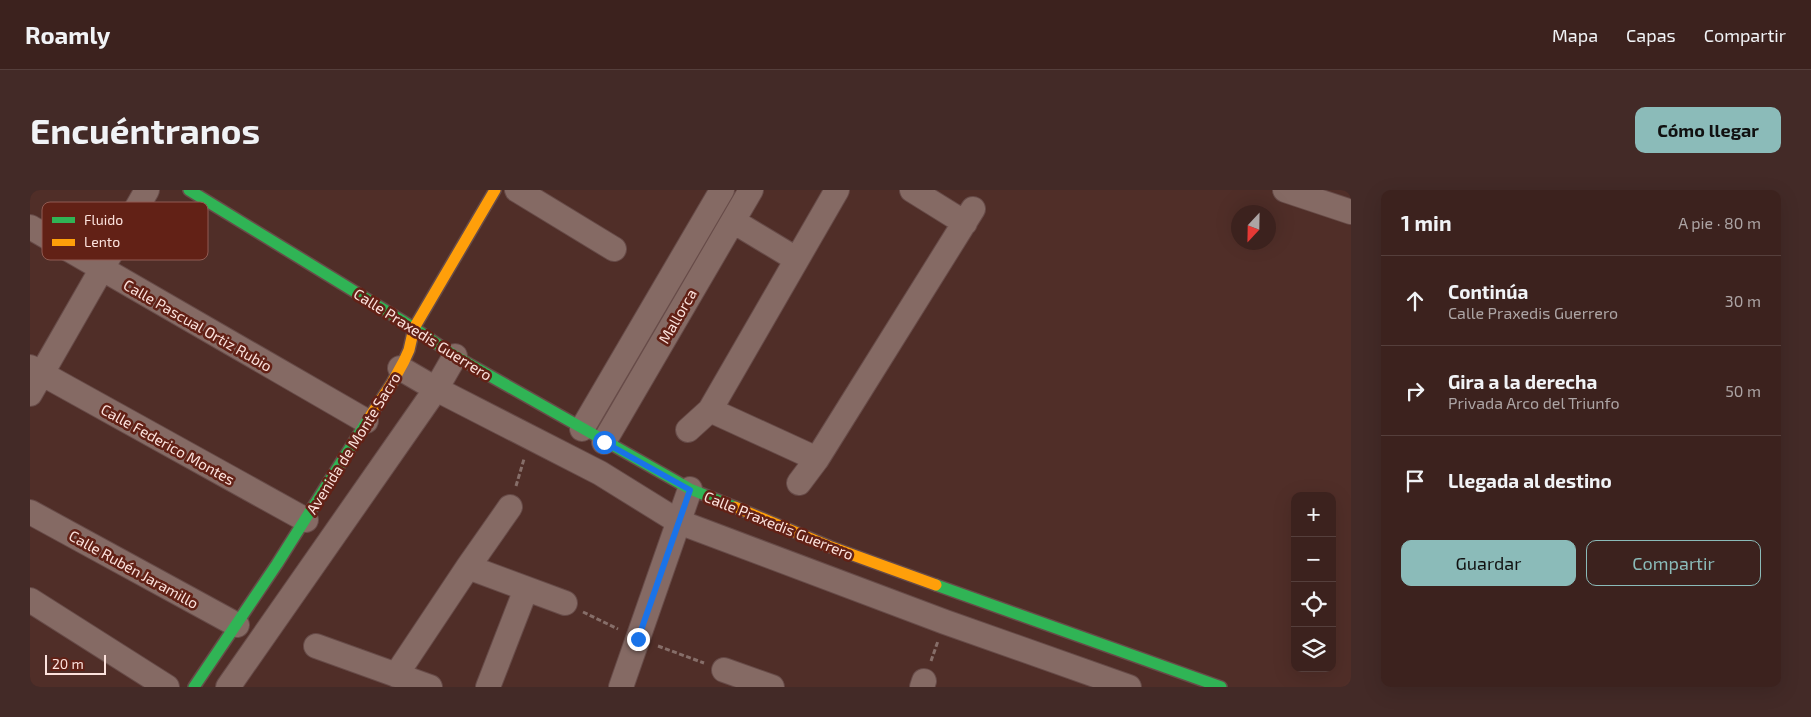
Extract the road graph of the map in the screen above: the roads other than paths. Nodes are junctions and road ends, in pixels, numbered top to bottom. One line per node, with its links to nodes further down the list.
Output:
1 (147, 190): 10 (street)
2 (189, 190): 22 (street, Calle Praxedis Guerrero)
3 (495, 190): 22 (street, Avenida de Monte Sacro)
4 (518, 190): 15 (street)
5 (722, 190): 20 (street, Mallorca)
6 (751, 190): 12 (street, Mallorca)
7 (837, 190): 16 (street)
8 (912, 190): 33 (street)
9 (1296, 192): 11 (street)
10 (140, 202)
11 (1351, 212)
12 (733, 221): 16 (street); 21 (street, Mallorca)
13 (30, 227): 14 (street, Calle Pascual Ortiz Rubio)
14 (42, 234)
15 (614, 249)
16 (796, 258): 28 (street)
17 (85, 260): 19 (street, Calle Pascual Ortiz Rubio)
18 (108, 260): 19 (street)
19 (102, 270): 25 (street); 29 (street, Calle Pascual Ortiz Rubio)
20 (674, 272): 21 (street); 30 (street, Mallorca)
21 (696, 284): 32 (street, Mallorca)
22 (414, 328): 23 (street, Calle Praxedis Guerrero); 24 (street, Avenida de Monte Sacro)
23 (455, 356): 26 (street); 30 (street, Calle Praxedis Guerrero)
24 (400, 368): 26 (street, Calle Praxedis Guerrero); 29 (street, Avenida de Monte Sacro)
25 (36, 371): 27 (street); 38 (street, Calle Federico Montes)
26 (436, 390): 39 (street, Calle Praxedis Guerrero); 51 (street)
27 (30, 394)
28 (710, 410): 31 (street); 33 (street)
29 (366, 421): 38 (street, Avenida de Monte Sacro)
30 (582, 429): 32 (street, Calle Praxedis Guerrero)
31 (688, 430)
32 (604, 442): 35 (street, Calle Praxedis Guerrero)
33 (817, 459): 34 (street)
34 (799, 484)
35 (690, 490): 39 (street); 56 (street, Calle Praxedis Guerrero)
36 (510, 507): 40 (street)
37 (30, 512): 44 (street, Calle Rubén Jaramillo)
38 (306, 520): 44 (street, Avenida de Monte Sacro)
39 (679, 522): 54 (street); 55 (street, Calle Praxedis Guerrero)
40 (468, 567): 41 (street); 47 (street)
41 (526, 589): 43 (street); 53 (street)
42 (30, 600): 49 (street)
43 (565, 603)
44 (237, 625): 50 (street, Avenida de Monte Sacro)
45 (316, 646): 47 (street)
46 (724, 670): 48 (street)
47 (396, 675): 52 (street)
48 (759, 685)
49 (167, 687)
50 (194, 687)
51 (228, 687)
52 (430, 687)
53 (488, 687)
54 (621, 687)
55 (1130, 687)
56 (1221, 687)

